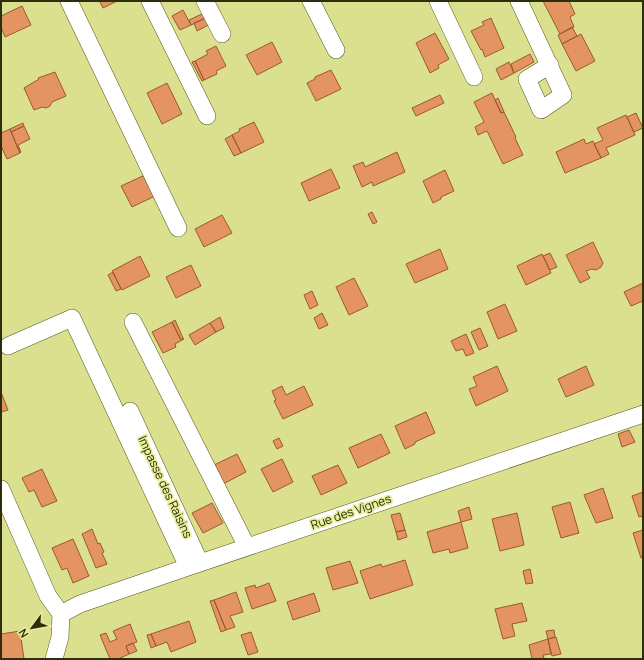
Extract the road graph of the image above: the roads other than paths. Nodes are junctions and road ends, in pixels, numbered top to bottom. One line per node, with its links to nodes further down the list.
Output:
1 (69, 1): 14 (street)
2 (80, 1): 13 (street)
3 (150, 1): 12 (street)
4 (205, 1): 8 (street)
5 (311, 1): 9 (street)
6 (438, 1): 11 (street)
7 (519, 1): 10 (street)
8 (222, 34)
9 (336, 50)
10 (550, 65)
11 (474, 77)
12 (207, 116)
13 (156, 156)
14 (178, 228)
15 (133, 322): 20 (street)
16 (8, 346): 21 (street)
17 (130, 411): 21 (street, Impasse des Raisins)
18 (643, 414): 20 (street, Rue des Vignes)
19 (1, 489): 22 (street)
20 (247, 547): 21 (street, Rue des Vignes)
21 (194, 565): 22 (street, Rue des Vignes)
22 (61, 614): 23 (street)
23 (54, 659)

